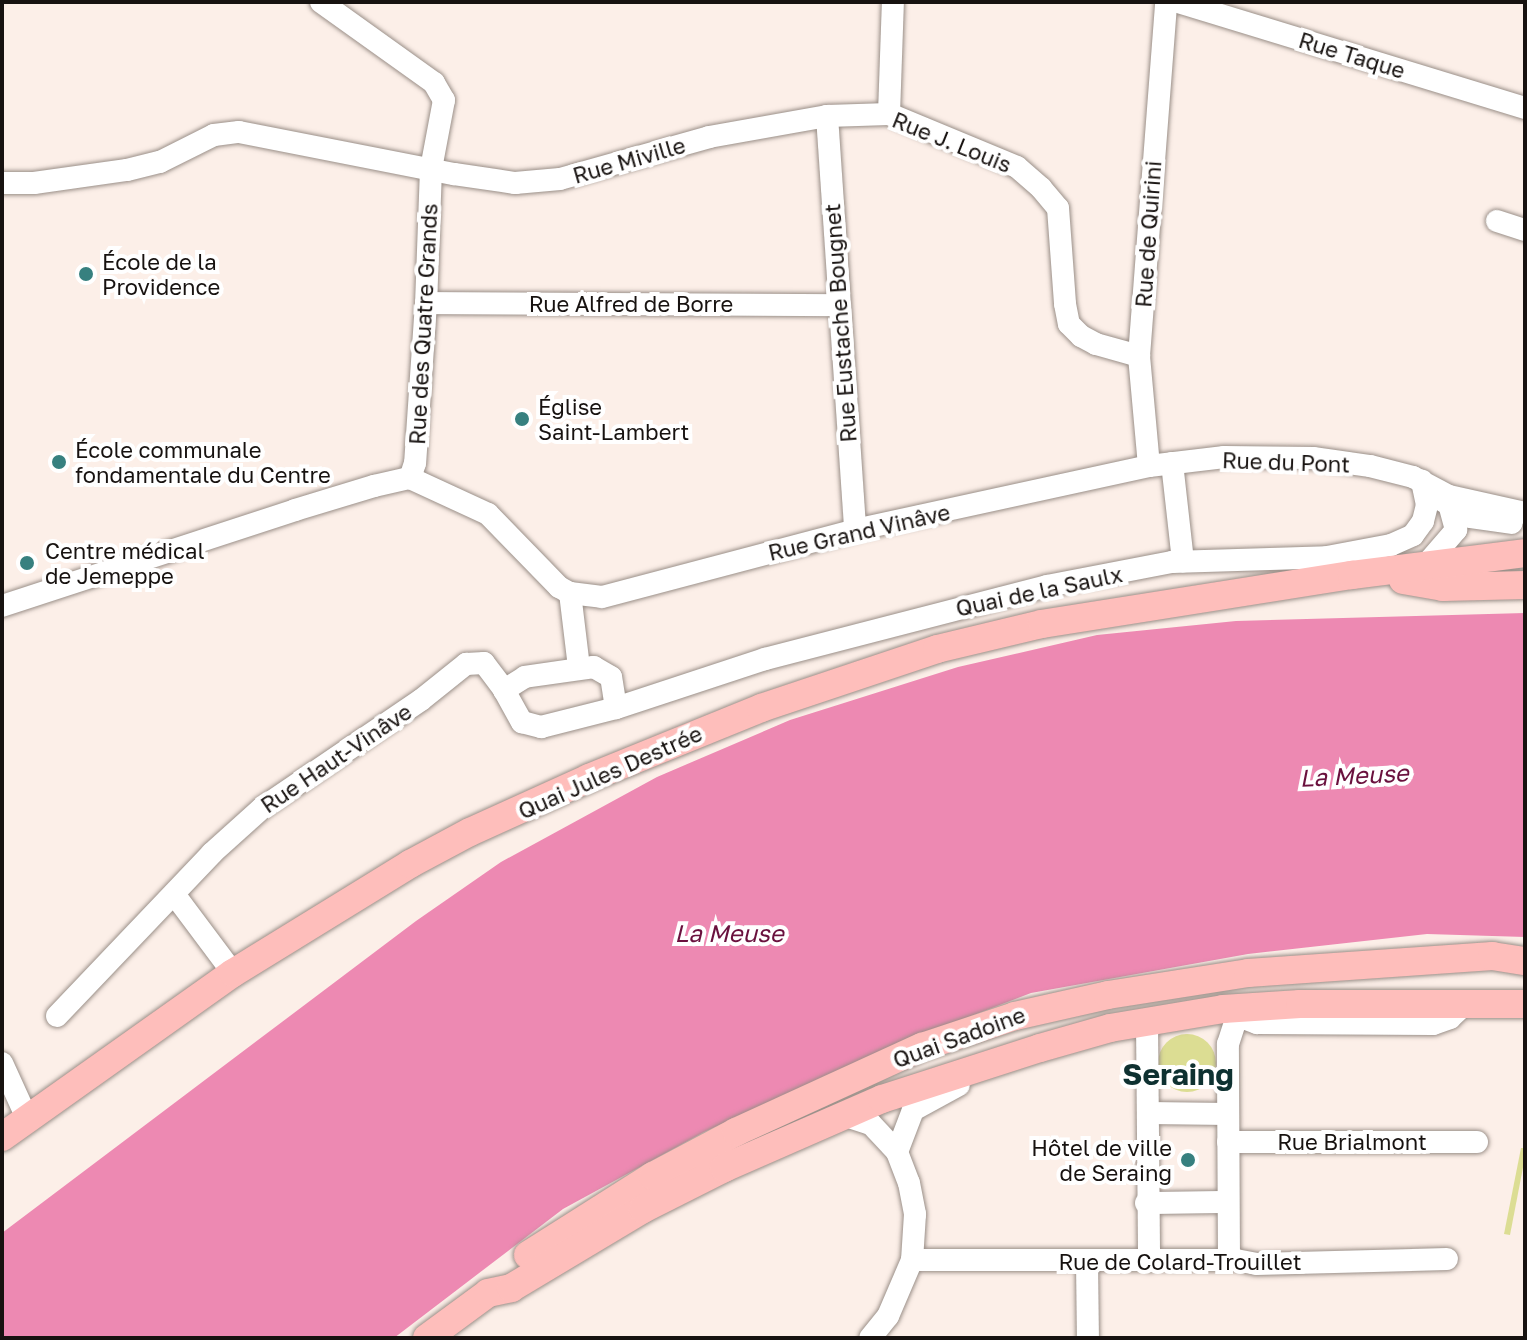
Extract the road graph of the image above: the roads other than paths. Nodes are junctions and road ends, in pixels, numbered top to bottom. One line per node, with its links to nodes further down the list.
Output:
1 (321, 2): 8 (street, Rue des Quatre Grands)
2 (893, 2): 6 (street)
3 (1166, 2): 14 (street, Rue de Quirini)
4 (1178, 2): 5 (street, Rue Taque)
5 (1525, 108)
6 (889, 114): 7 (street, Rue J. Louis); 14 (street, Rue J. Louis)
7 (827, 116): 8 (street, Rue Miville); 13 (street, Rue Eustache Bougnet)
8 (431, 169): 9 (street, Rue Miville); 12 (street, Rue des Quatre Grands)
9 (2, 183)
10 (1497, 221): 11 (street)
11 (1525, 230)
12 (426, 303): 13 (street, Rue Alfred de Borre); 17 (street, Rue des Quatre Grands)
13 (837, 305): 21 (street, Rue Eustache Bougnet)
14 (1139, 356): 16 (street, Rue de Quirini)
15 (1172, 463): 16 (street, Rue du Pont); 18 (street, Rue du Pont); 23 (street)
16 (1149, 466): 21 (street, Rue Grand Vinâve)
17 (410, 478): 27 (street); 28 (street)
18 (1422, 481): 19 (street, Rue du Pont); 20 (street); 23 (street, Quai de la Saulx)
19 (1521, 516): 20 (street)
20 (1464, 524): 25 (street)
21 (855, 530): 27 (street, Rue Grand Vinâve)
22 (1525, 553): 25 (main road, Quai Jules Destrée)
23 (1183, 561): 31 (street, Quai de la Saulx)
24 (1525, 566): 25 (main road, Quai Jules Destrée)
25 (1414, 573): 26 (main road); 36 (main road, Quai Jules Destrée)
26 (1525, 585)
27 (570, 593): 29 (street)
28 (2, 606)
29 (579, 667): 30 (street); 31 (street)
30 (504, 690): 31 (street, Quai de la Saulx); 32 (street, Rue Haut-Vinâve)
31 (616, 708)
32 (174, 894): 36 (street); 39 (street, Rue Haut-Vinâve)
33 (1525, 952): 34 (main road)
34 (1492, 956): 35 (main road); 58 (main road, Quai Sadoine)
35 (1525, 961)
36 (233, 973): 46 (main road, Quai Jules Destrée)
37 (1525, 1004): 38 (main road, Quai Sadoine)
38 (1240, 1007): 40 (main road, Quai Sadoine); 44 (street)
39 (57, 1016)
40 (1147, 1021): 42 (main road, Quai Sadoine); 43 (street)
41 (2, 1063): 46 (street)
42 (976, 1068): 45 (main road, Quai Sadoine); 50 (street)
43 (1148, 1113): 44 (street); 52 (street)
44 (1228, 1114): 48 (street)
45 (843, 1115): 50 (street); 58 (main road, Quai Sadoine)
46 (27, 1118): 47 (main road, Quai Jules Destrée)
47 (2, 1137)
48 (1228, 1142): 49 (street, Rue Brialmont); 51 (street)
49 (1477, 1142)
50 (897, 1152): 54 (street)
51 (1228, 1202): 52 (street); 55 (street)
52 (1146, 1203): 57 (street)
53 (1447, 1259): 55 (street, Rue de Colard-Trouillet)
54 (912, 1260): 56 (street, Rue de Colard-Trouillet); 60 (street)
55 (1229, 1260): 57 (street, Rue de Colard-Trouillet)
56 (1087, 1261): 57 (street, Rue de Colard-Trouillet); 61 (street)
57 (1149, 1261)
58 (488, 1293): 59 (main road, Quai Sadoine)
59 (427, 1338)
60 (870, 1338)
61 (1088, 1338)

